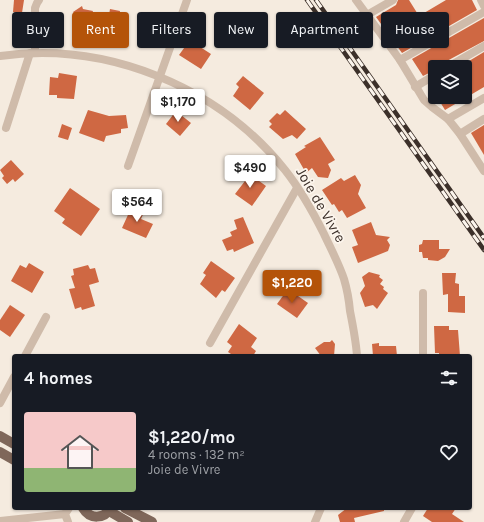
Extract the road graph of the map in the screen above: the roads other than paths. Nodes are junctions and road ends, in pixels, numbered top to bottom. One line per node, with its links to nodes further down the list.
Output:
1 (39, 0): 12 (street)
2 (187, 0): 16 (street)
3 (356, 0): 7 (street)
4 (393, 0): 8 (street)
5 (481, 0): 6 (street)
6 (484, 6)
7 (364, 12)
8 (373, 12)
9 (484, 12): 14 (street)
10 (373, 24): 14 (street)
11 (484, 46): 15 (street)
12 (33, 53): 13 (street, Joie de Vivre); 16 (street, Joie de Vivre); 22 (street)
13 (0, 56)
14 (400, 60): 18 (street)
15 (460, 60)
16 (159, 77): 25 (street); 27 (street, Joie de Vivre)
17 (428, 79): 18 (street)
18 (415, 87): 20 (street)
19 (484, 98): 20 (street)
20 (448, 119): 23 (street)
21 (484, 119): 23 (street)
22 (6, 128)
23 (460, 134): 24 (street)
24 (481, 161): 26 (street)
25 (128, 166)
26 (484, 171)
27 (297, 188): 30 (street); 32 (street, Joie de Vivre)
28 (423, 292): 33 (street)
29 (46, 317): 31 (street)
30 (210, 343)
31 (26, 354)
32 (357, 354)
33 (423, 354)
34 (12, 381): 35 (street)
35 (0, 403)
36 (0, 436): 37 (main road)
37 (12, 443)
38 (0, 452): 39 (main road)
39 (12, 459)
40 (84, 510): 44 (main road)
41 (129, 510): 48 (main road)
42 (320, 510): 49 (street)
43 (411, 510): 50 (street)
44 (108, 514): 47 (main road)
45 (67, 515): 46 (street)
46 (0, 521)
47 (128, 522)
48 (152, 522)
49 (315, 522)
50 (404, 522)

